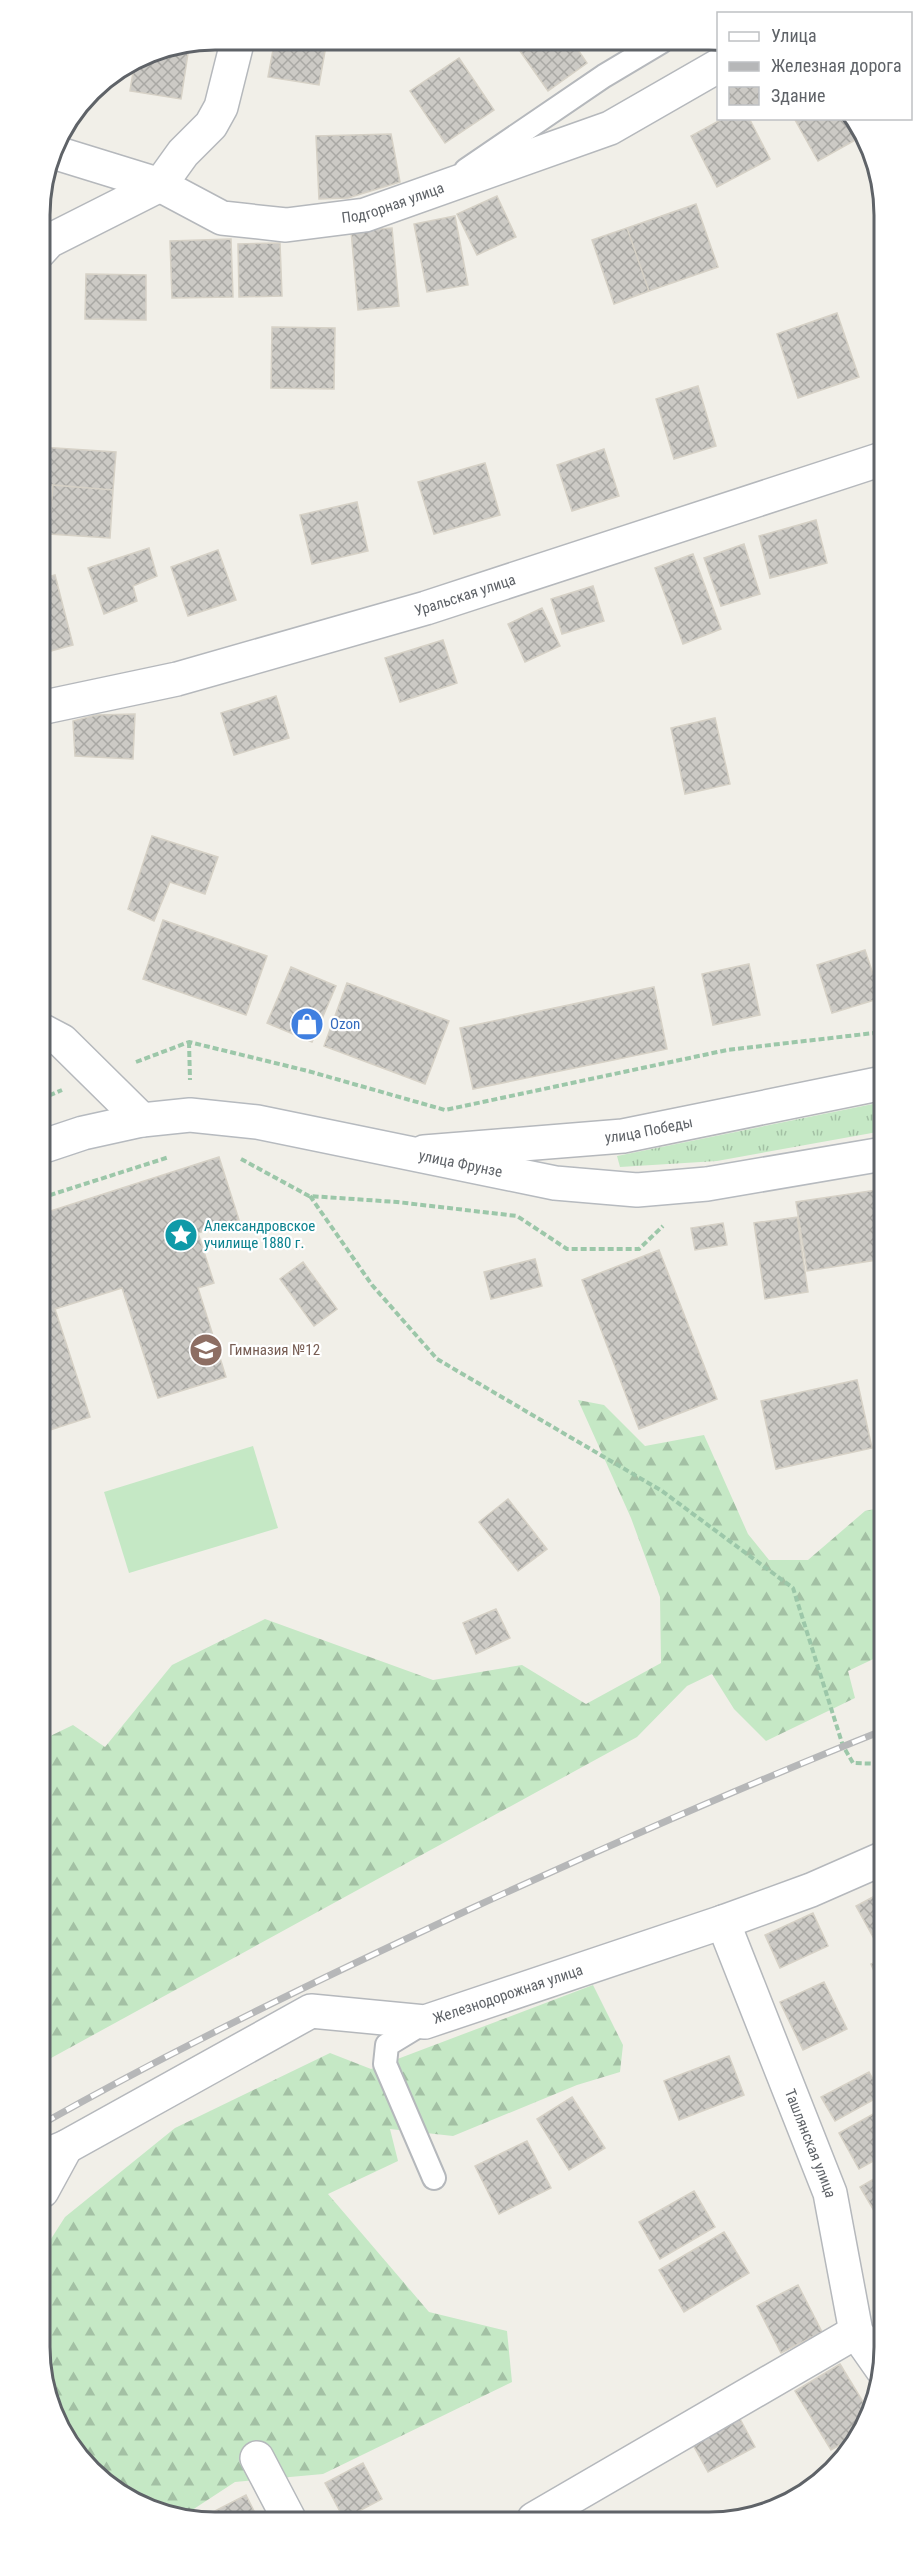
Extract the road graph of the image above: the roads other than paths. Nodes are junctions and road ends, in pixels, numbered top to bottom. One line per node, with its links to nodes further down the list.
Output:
1 (234, 50): 5 (street)
2 (648, 50): 6 (lane)
3 (717, 67): 6 (street, Подгорная улица)
4 (61, 154): 5 (street, Подгорная улица)
5 (160, 185): 6 (street, Подгорная улица); 7 (street)
6 (435, 191)
7 (50, 240)
8 (874, 462): 9 (street, Уральская улица)
9 (50, 706)
10 (50, 1035): 12 (street)
11 (874, 1085): 14 (street, улица Победы)
12 (142, 1120): 13 (street, улица Фрунзе); 14 (street, улица Фрунзе)
13 (50, 1144)
14 (414, 1153): 15 (street, улица Фрунзе)
15 (874, 1156)
16 (874, 1862): 17 (street, Железнодорожная улица)
17 (723, 1922): 18 (street, Железнодорожная улица); 21 (street, Ташлянская улица)
18 (424, 2022): 19 (street, Железнодорожная улица); 20 (lane)
19 (54, 2152)
20 (434, 2178)
21 (856, 2332): 22 (street, Ташлянская улица); 25 (street)
22 (874, 2358)
23 (257, 2458): 24 (street)
24 (285, 2512)
25 (546, 2512)

